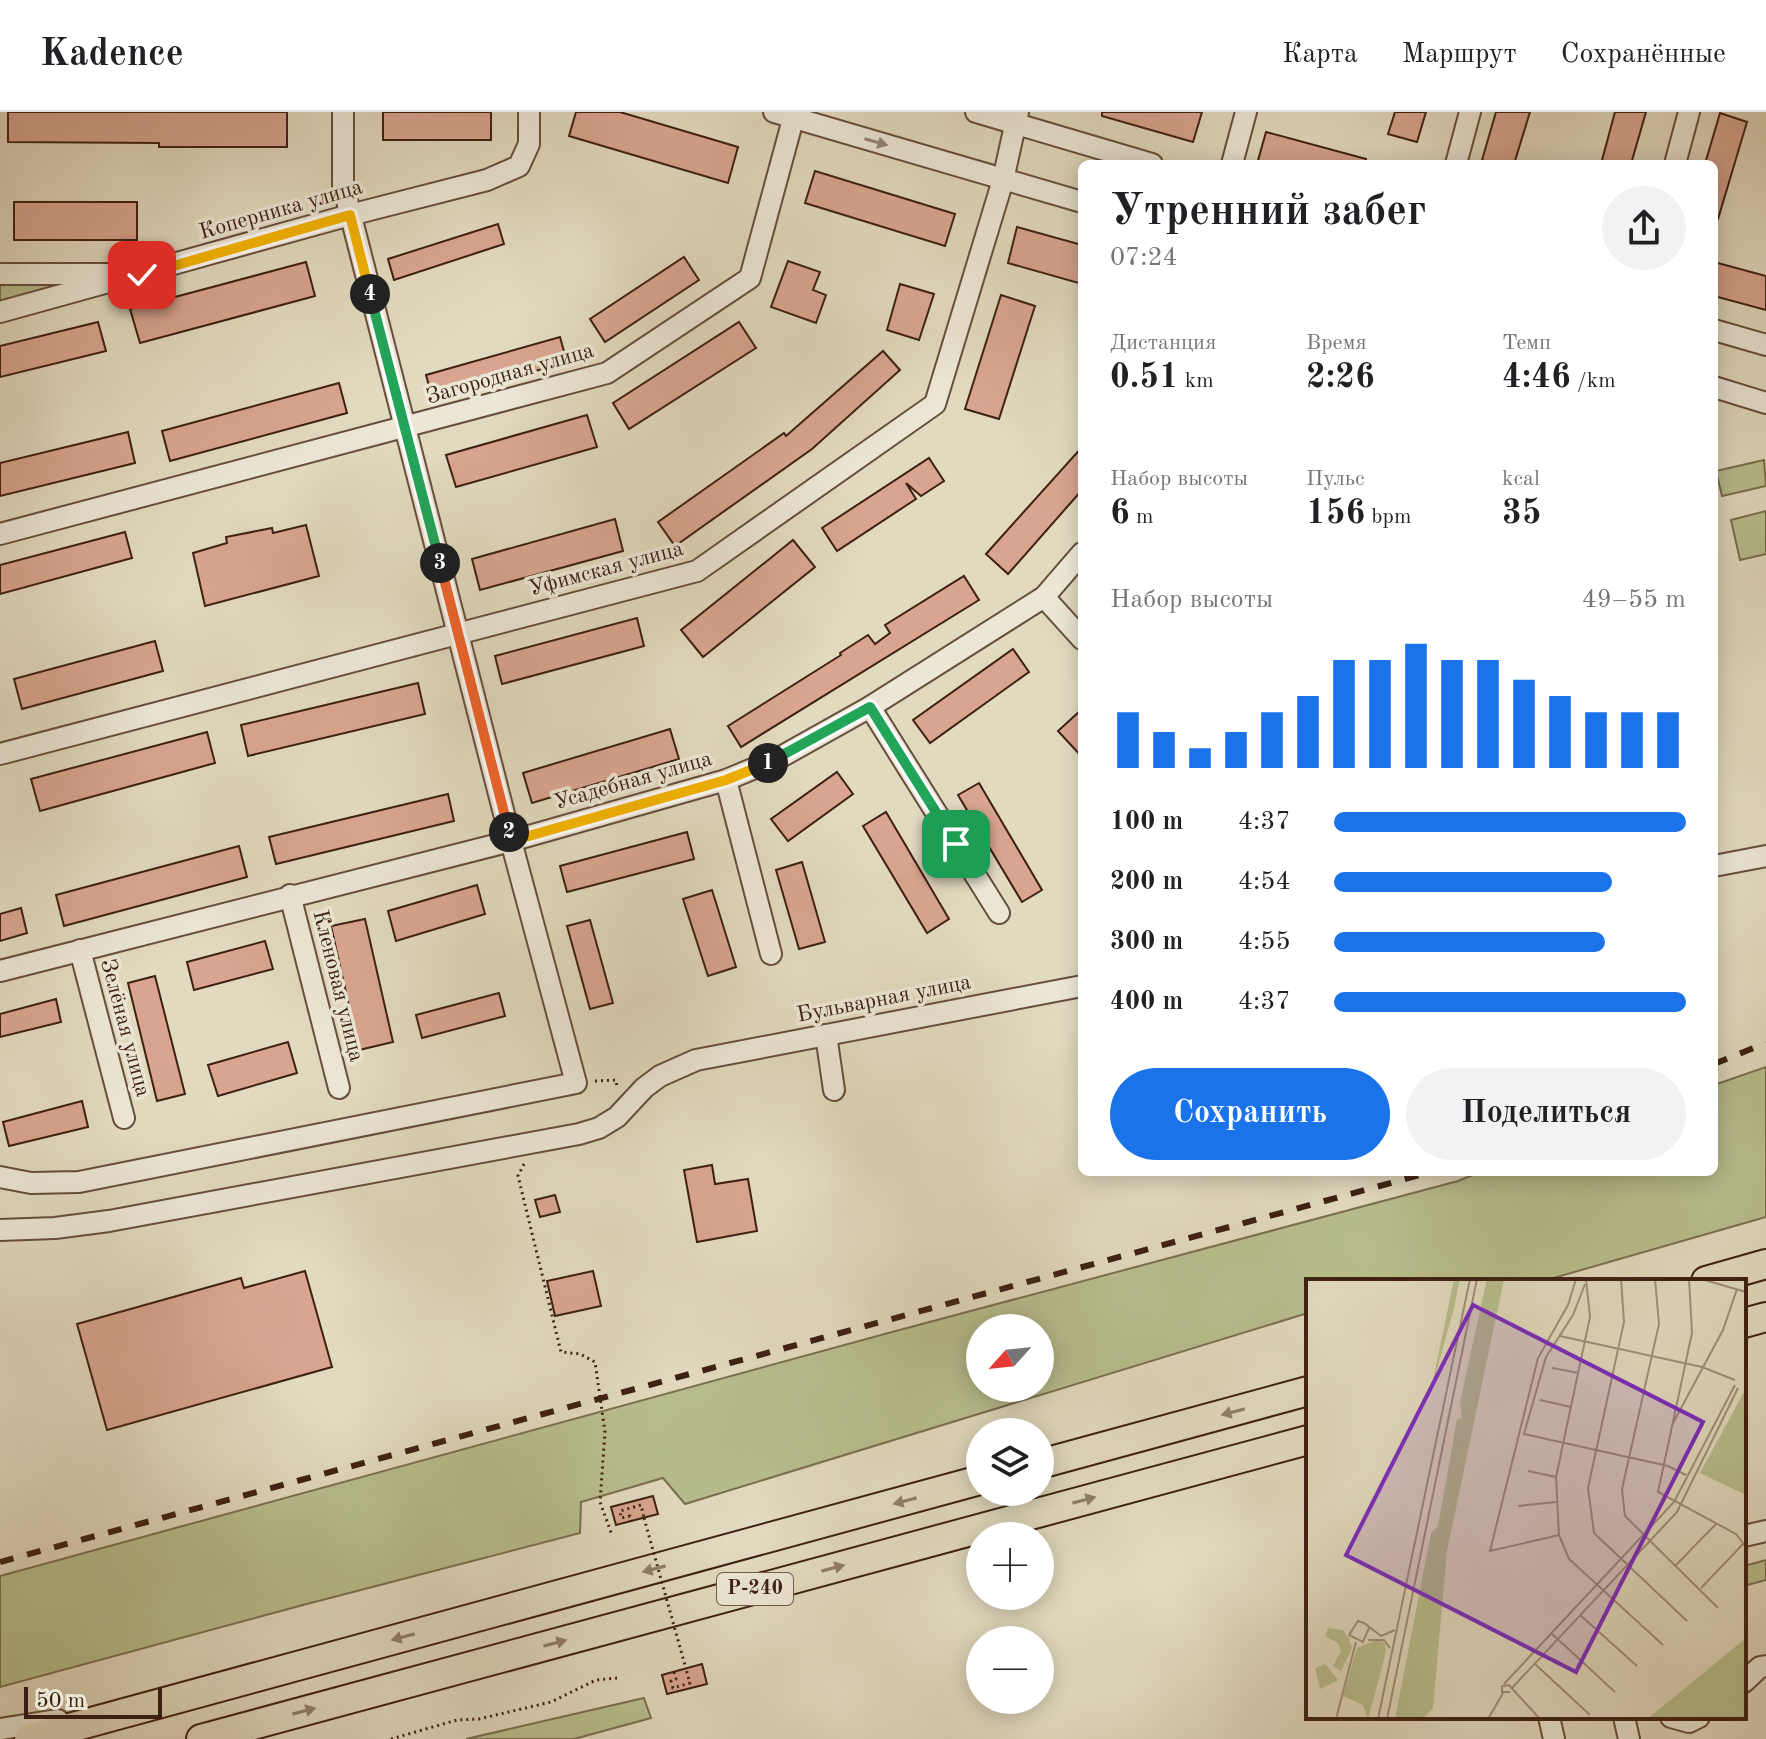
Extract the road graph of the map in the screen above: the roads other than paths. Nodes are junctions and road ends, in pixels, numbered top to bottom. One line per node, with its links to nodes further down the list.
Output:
1 (343, 112): 15 (street)
2 (529, 112): 15 (street, Коперника улица)
3 (976, 112): 8 (street)
4 (1246, 112): 10 (street)
5 (1470, 112): 11 (street)
6 (1689, 112): 12 (street)
7 (788, 114): 13 (street, one-way to 13); 23 (street, Загородная улица)
8 (1016, 118): 9 (street); 13 (street, Уфимская улица)
9 (1140, 160)
10 (1233, 160)
11 (1457, 160)
12 (1676, 160)
13 (1003, 180): 14 (street); 27 (street, Уфимская улица)
14 (1078, 201)
15 (350, 215): 17 (street, Коперника улица); 23 (street)
16 (0, 274): 17 (street)
17 (142, 275): 18 (street, Коперника улица)
18 (0, 312)
19 (1718, 331): 20 (street)
20 (1766, 345)
21 (1718, 388): 22 (street)
22 (1766, 403)
23 (404, 428): 24 (street, Загородная улица); 27 (street)
24 (0, 534)
25 (1078, 558): 26 (street, Усадебная улица)
26 (1044, 597): 28 (street); 29 (street, Усадебная улица)
27 (459, 634): 30 (street, Уфимская улица); 32 (street)
28 (1078, 635)
29 (870, 707): 31 (street, Усадебная улица); 36 (street)
30 (0, 754)
31 (726, 780): 32 (street, Усадебная улица); 38 (street)
32 (511, 841): 35 (street, Усадебная улица); 45 (street)
33 (1766, 856): 34 (street)
34 (1718, 865)
35 (290, 895): 37 (street, Усадебная улица); 42 (street, Кленовая улица)
36 (999, 913)
37 (80, 950): 39 (street, Усадебная улица); 44 (street, Зелёная улица)
38 (771, 954)
39 (0, 971)
40 (1078, 987): 41 (street, Бульварная улица)
41 (826, 1035): 43 (street); 46 (street, Бульварная улица)
42 (339, 1088)
43 (834, 1090)
44 (124, 1118)
45 (0, 1177)
46 (0, 1230)
47 (1766, 1264): 48 (highway)
48 (1713, 1279)
49 (1766, 1317): 50 (highway)
50 (1746, 1322)
51 (1306, 1392): 53 (highway, one-way to 53)
52 (1306, 1441): 64 (highway, Р-240, one-way to 52)
53 (1054, 1460)
54 (966, 1484): 59 (highway, Р-240, one-way to 59)
55 (1766, 1531): 56 (street)
56 (1746, 1536)
57 (1766, 1666): 58 (street)
58 (1746, 1680)
59 (156, 1704): 62 (street); 63 (highway, Р-240)
60 (1549, 1719): 65 (street)
61 (1624, 1719): 66 (street)
62 (0, 1729)
63 (29, 1739)
64 (201, 1739)
65 (1554, 1739)
66 (1629, 1739)

